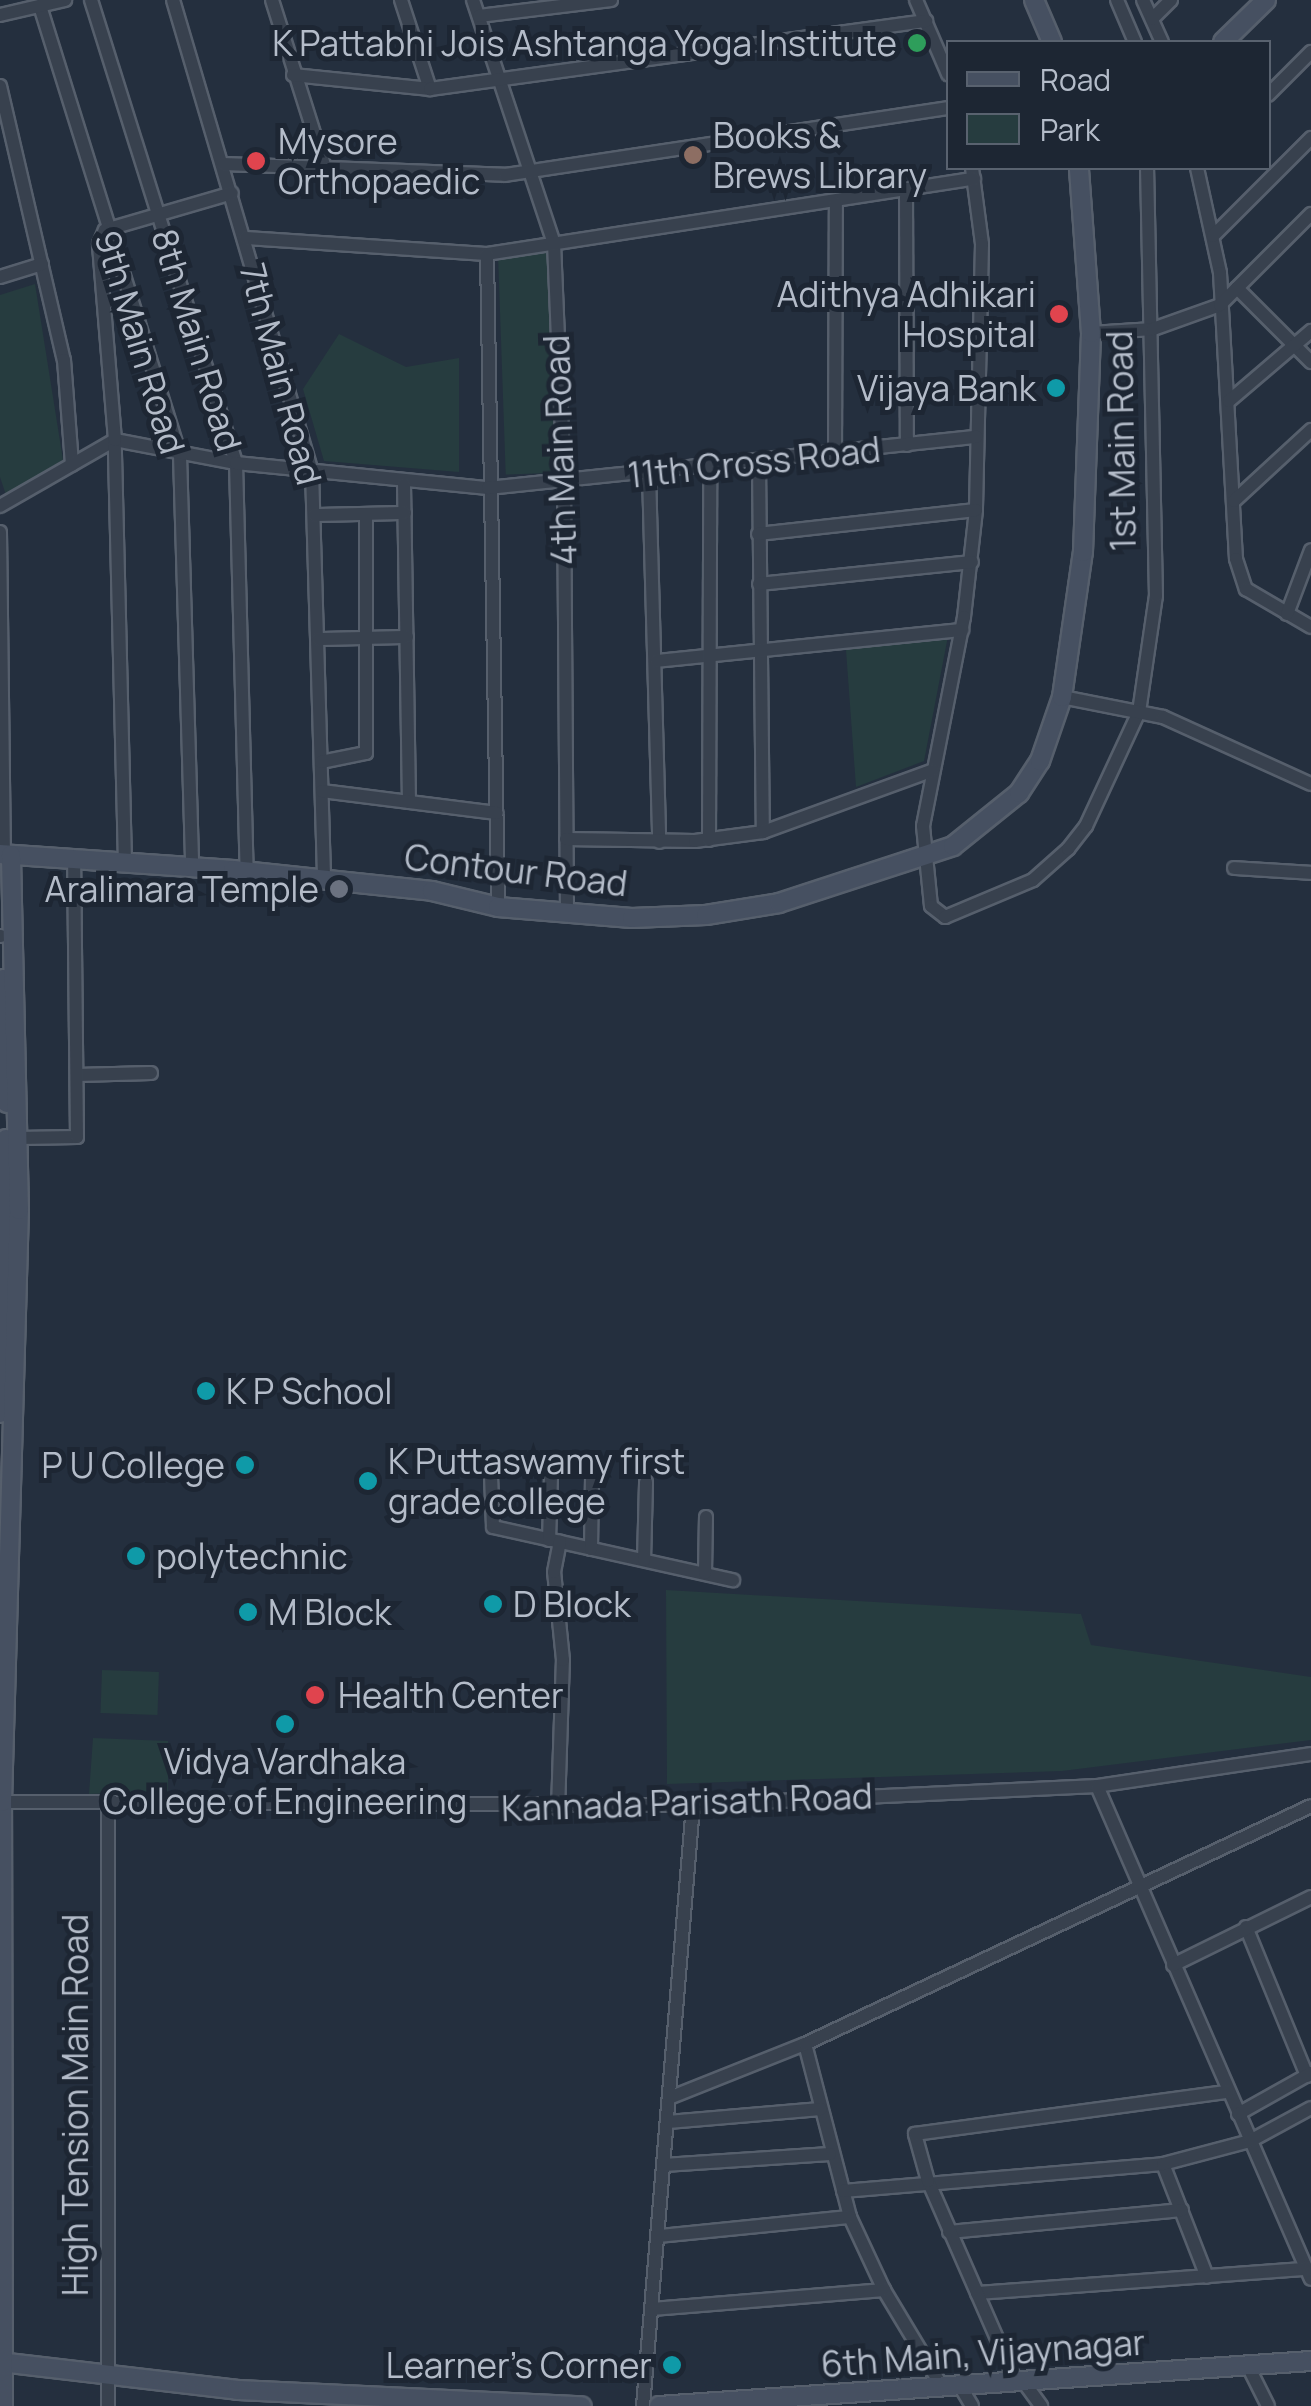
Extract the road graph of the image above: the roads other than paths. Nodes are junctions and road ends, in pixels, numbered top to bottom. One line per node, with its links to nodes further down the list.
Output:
1 (65, 0): 14 (street)
2 (91, 0): 42 (street, 8th Main Road)
3 (173, 0): 32 (street, 7th Main Road)
4 (272, 0): 25 (street)
5 (401, 0): 28 (street)
6 (474, 0): 16 (street, 4th Main Road)
7 (611, 0): 16 (street)
8 (916, 0): 18 (street)
9 (1034, 0): 19 (main road)
10 (1117, 0): 20 (street)
11 (1143, 0): 17 (street)
12 (1171, 0): 17 (street)
13 (1266, 0): 22 (main road)
14 (40, 6): 15 (street); 44 (street, 9th Main Road)
15 (0, 15)
16 (479, 16): 26 (street, 4th Main Road)
17 (1152, 19): 21 (street)
18 (926, 21): 24 (street); 26 (street)
19 (1051, 40)
20 (1134, 40)
21 (1161, 40)
22 (1224, 40)
23 (1311, 52): 29 (street)
24 (946, 69)
25 (294, 76): 28 (street); 33 (street)
26 (502, 83): 28 (street); 34 (street, 4th Main Road)
27 (0, 86): 49 (street)
28 (430, 89)
29 (1271, 92)
30 (946, 108): 34 (street)
31 (1311, 138): 45 (street)
32 (223, 164): 33 (street); 40 (street, 7th Main Road)
33 (325, 168): 34 (street)
34 (533, 168): 47 (street, 4th Main Road)
35 (1080, 170): 55 (main road, Contour Road)
36 (1147, 170): 53 (street, 1st Main Road)
37 (1197, 170): 45 (street)
38 (973, 173): 39 (street); 60 (street)
39 (906, 190): 41 (street); 62 (street)
40 (232, 193): 42 (street); 46 (street, 7th Main Road)
41 (836, 202): 47 (street); 64 (street)
42 (158, 214): 44 (street); 65 (street, 8th Main Road)
43 (1311, 214): 51 (street)
44 (105, 230): 61 (street); 63 (street, 9th Main Road)
45 (1213, 236): 52 (street)
46 (245, 238): 48 (street); 69 (street, 7th Main Road)
47 (554, 244): 48 (street); 71 (street, 4th Main Road)
48 (487, 254): 73 (street)
49 (42, 264): 50 (street); 66 (street)
50 (0, 277)
51 (1237, 288): 52 (street); 56 (street)
52 (1220, 304): 53 (street); 58 (street)
53 (1152, 329): 55 (street); 96 (street, 1st Main Road)
54 (1311, 331): 56 (street)
55 (1091, 332): 95 (main road, Contour Road)
56 (1296, 346): 57 (street); 58 (street)
57 (1311, 362)
58 (1229, 401): 74 (street)
59 (1311, 430): 74 (street)
60 (976, 437): 62 (street, 11th Cross Road); 76 (street)
61 (115, 440): 63 (street, 11th Cross Road); 66 (street); 110 (street)
62 (907, 445): 64 (street, 11th Cross Road)
63 (180, 454): 65 (street, 11th Cross Road); 111 (street, 9th Main Road)
64 (836, 456): 67 (street, 11th Cross Road)
65 (236, 463): 69 (street, 11th Cross Road); 113 (street, 8th Main Road)
66 (72, 464): 75 (street)
67 (759, 464): 68 (street, 11th Cross Road); 81 (street)
68 (710, 468): 70 (street, 11th Cross Road); 93 (street)
69 (312, 471): 72 (street, 11th Cross Road); 79 (street, 7th Main Road)
70 (649, 474): 71 (street, 11th Cross Road); 94 (street)
71 (564, 481): 73 (street, 11th Cross Road); 104 (street, 4th Main Road)
72 (404, 484): 73 (street, 11th Cross Road); 77 (street)
73 (488, 488): 102 (street)
74 (1234, 501): 86 (street)
75 (0, 506)
76 (976, 510): 81 (street); 84 (street)
77 (404, 513): 78 (street); 89 (street)
78 (366, 514): 79 (street); 90 (street)
79 (314, 516): 91 (street, 7th Main Road)
80 (0, 532): 83 (street)
81 (758, 534): 85 (street)
82 (1311, 550): 86 (street)
83 (1, 554): 107 (street)
84 (972, 562): 85 (street); 88 (street)
85 (760, 584): 92 (street)
86 (1287, 614): 87 (street)
87 (1311, 627)
88 (962, 630): 92 (street); 98 (street)
89 (407, 637): 90 (street); 101 (street)
90 (368, 638): 91 (street); 97 (street)
91 (318, 639): 97 (street, 7th Main Road)
92 (761, 650): 93 (street); 103 (street)
93 (708, 656): 94 (street); 105 (street)
94 (656, 661): 106 (street)
95 (1062, 697): 96 (street); 108 (main road, Contour Road)
96 (1139, 712): 99 (street); 108 (street, 1st Main Road)
97 (321, 762): 100 (street, 7th Main Road)
98 (933, 770): 103 (street); 108 (street)
99 (1311, 784)
100 (322, 792): 101 (street); 115 (street, 7th Main Road)
101 (409, 802): 102 (street)
102 (498, 813): 117 (street)
103 (763, 832): 105 (street)
104 (566, 839): 106 (street); 118 (street, 4th Main Road)
105 (709, 840): 106 (street)
106 (659, 842)
107 (5, 855): 109 (main road, Contour Road); 122 (main road, High Tension Main Road)
108 (925, 858): 118 (main road, Contour Road)
109 (74, 859): 110 (main road, Contour Road); 121 (street)
110 (125, 862): 111 (main road, Contour Road)
111 (192, 867): 113 (main road, Contour Road)
112 (1234, 868): 114 (street)
113 (247, 871): 115 (main road, Contour Road)
114 (1311, 872)
115 (324, 880): 117 (main road, Contour Road)
116 (0, 892): 119 (main road)
117 (498, 907): 118 (main road, Contour Road)
118 (567, 913)
119 (1, 936): 122 (main road)
120 (151, 1073): 121 (street)
121 (77, 1074): 123 (street)
122 (8, 1079): 123 (main road, High Tension Main Road)
123 (8, 1138): 124 (main road, High Tension Main Road)
124 (8, 1183): 125 (main road); 141 (main road, High Tension Main Road)
125 (2, 1245): 126 (main road)
126 (2, 1304): 127 (main road)
127 (1, 1349): 128 (main road)
128 (0, 1414)
129 (490, 1475): 134 (street)
130 (551, 1476): 134 (street)
131 (592, 1478): 135 (street)
132 (646, 1482): 136 (street)
133 (706, 1517): 137 (street)
134 (554, 1541): 135 (street); 145 (street)
135 (591, 1548): 136 (street)
136 (644, 1560): 137 (street)
137 (705, 1574): 138 (street)
138 (733, 1580)
139 (1311, 1754): 140 (street, Kannada Parisath Road)
140 (1097, 1786): 143 (street, Kannada Parisath Road); 146 (street)
141 (1, 1802): 142 (street, Kannada Parisath Road); 160 (main road, High Tension Main Road)
142 (108, 1804): 145 (street, Kannada Parisath Road); 177 (street, High Tension Main Road)
143 (693, 1805): 145 (street, Kannada Parisath Road); 153 (street)
144 (1311, 1806): 146 (street)
145 (558, 1809)
146 (1143, 1885): 149 (street); 150 (street)
147 (1311, 1897): 148 (street)
148 (1246, 1928): 149 (street); 151 (street)
149 (1173, 1965): 152 (street)
150 (805, 2044): 153 (street); 154 (street)
151 (1309, 2074): 156 (street)
152 (1227, 2092): 156 (street); 163 (street)
153 (669, 2098): 157 (street)
154 (820, 2109): 157 (street); 159 (street)
155 (1310, 2111): 158 (street)
156 (1238, 2114): 158 (street)
157 (668, 2122): 162 (street)
158 (1250, 2141): 161 (street); 169 (street)
159 (830, 2154): 162 (street); 164 (street)
160 (1, 2161): 175 (main road, High Tension Main Road)
161 (1163, 2164): 163 (street); 165 (street)
162 (664, 2165): 168 (street)
163 (928, 2181): 164 (street); 167 (street)
164 (843, 2191): 166 (street)
165 (1182, 2210): 167 (street); 170 (street)
166 (850, 2218): 168 (street); 171 (street)
167 (949, 2232): 172 (street)
168 (659, 2236): 173 (street)
169 (1307, 2265): 170 (street)
170 (1207, 2277): 172 (street)
171 (884, 2290): 173 (street); 179 (street)
172 (977, 2294): 178 (street)
173 (652, 2308): 184 (street)
174 (1311, 2361): 176 (main road, 6th Main, Vijaynagar)
175 (1, 2362): 177 (main road); 181 (main road, High Tension Main Road)
176 (1250, 2370): 178 (main road, 6th Main, Vijaynagar); 188 (street)
177 (108, 2376): 180 (main road); 182 (street, High Tension Main Road)
178 (1020, 2382): 179 (main road, 6th Main, Vijaynagar); 187 (street)
179 (951, 2387): 185 (main road, 6th Main, Vijaynagar); 186 (street)
180 (449, 2402): 183 (main road)
181 (3, 2406)
182 (108, 2406)
183 (582, 2406)
184 (643, 2406)
185 (660, 2406)
186 (972, 2406)
187 (1041, 2406)
188 (1268, 2406)

